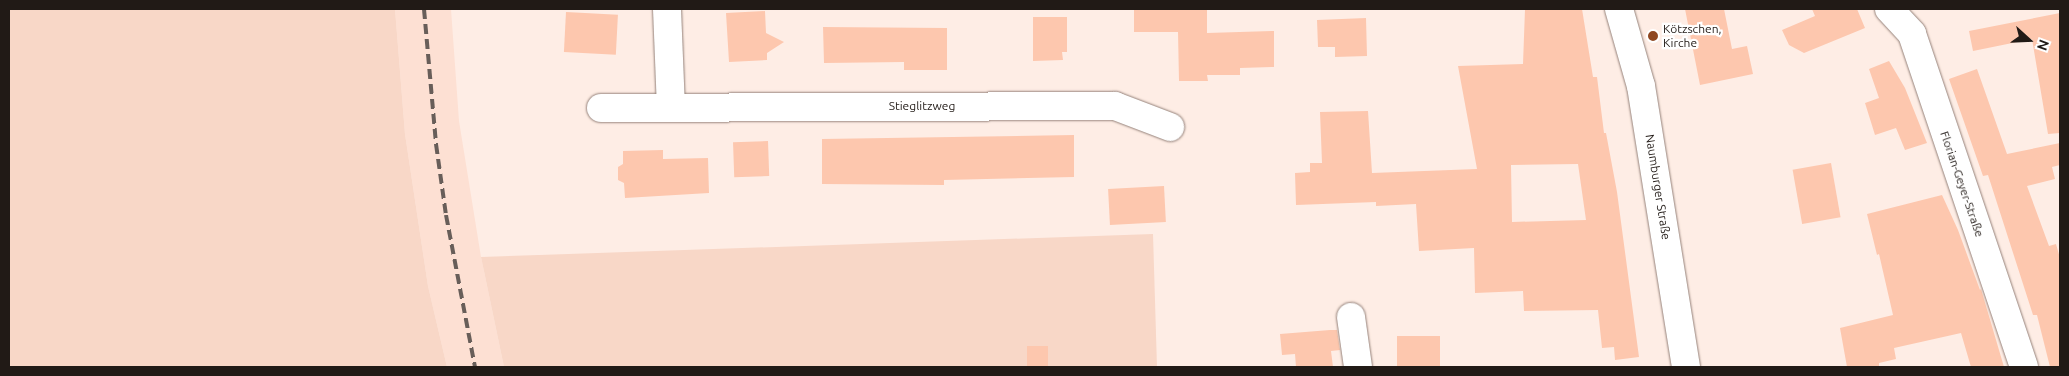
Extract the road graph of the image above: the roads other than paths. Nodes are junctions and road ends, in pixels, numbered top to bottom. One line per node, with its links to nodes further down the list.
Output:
1 (667, 9): 4 (street)
2 (1619, 9): 9 (street, Naumburger Straße)
3 (1889, 9): 10 (street, Florian-Geyer-Straße)
4 (670, 107): 5 (street, Stieglitzweg); 6 (street, Stieglitzweg)
5 (601, 108)
6 (1170, 127)
7 (1351, 317): 8 (street)
8 (1358, 367)
9 (1686, 367)
10 (2024, 367)

